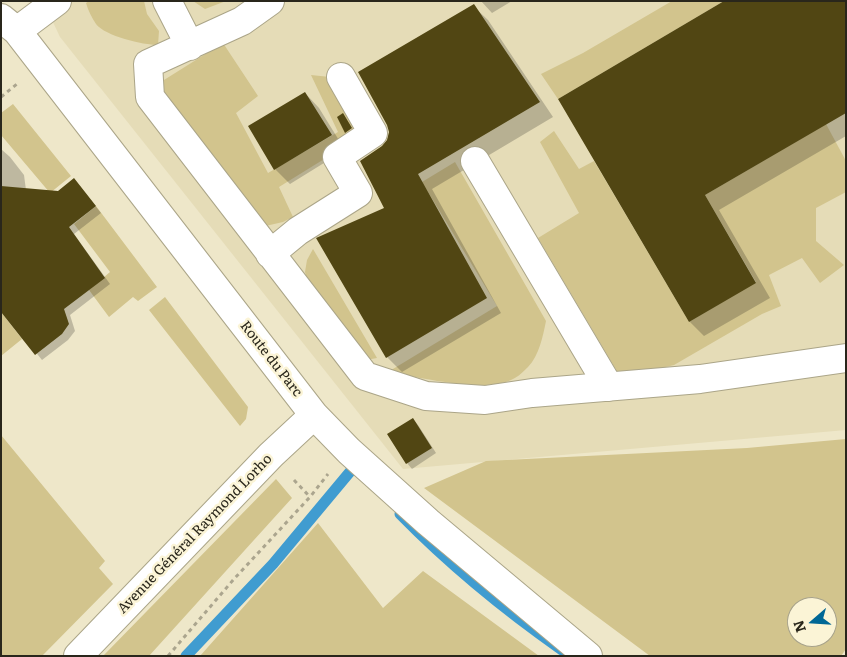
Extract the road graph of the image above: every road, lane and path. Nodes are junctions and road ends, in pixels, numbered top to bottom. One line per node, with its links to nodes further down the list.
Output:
1 (57, 1): 4 (street)
2 (168, 1): 5 (street)
3 (270, 1): 5 (street)
4 (9, 24): 13 (street, Route du Parc)
5 (190, 46): 10 (street)
6 (341, 77): 10 (street)
7 (18, 83): 8 (path)
8 (1, 97)
9 (475, 161): 12 (street)
10 (270, 254): 12 (street)
11 (846, 358): 12 (street)
12 (609, 387)
13 (314, 415): 15 (street, Avenue Général Raymond Lorho); 17 (street, Route du Parc)
14 (293, 479): 16 (path)
15 (78, 656)
16 (168, 656)
17 (588, 656)

